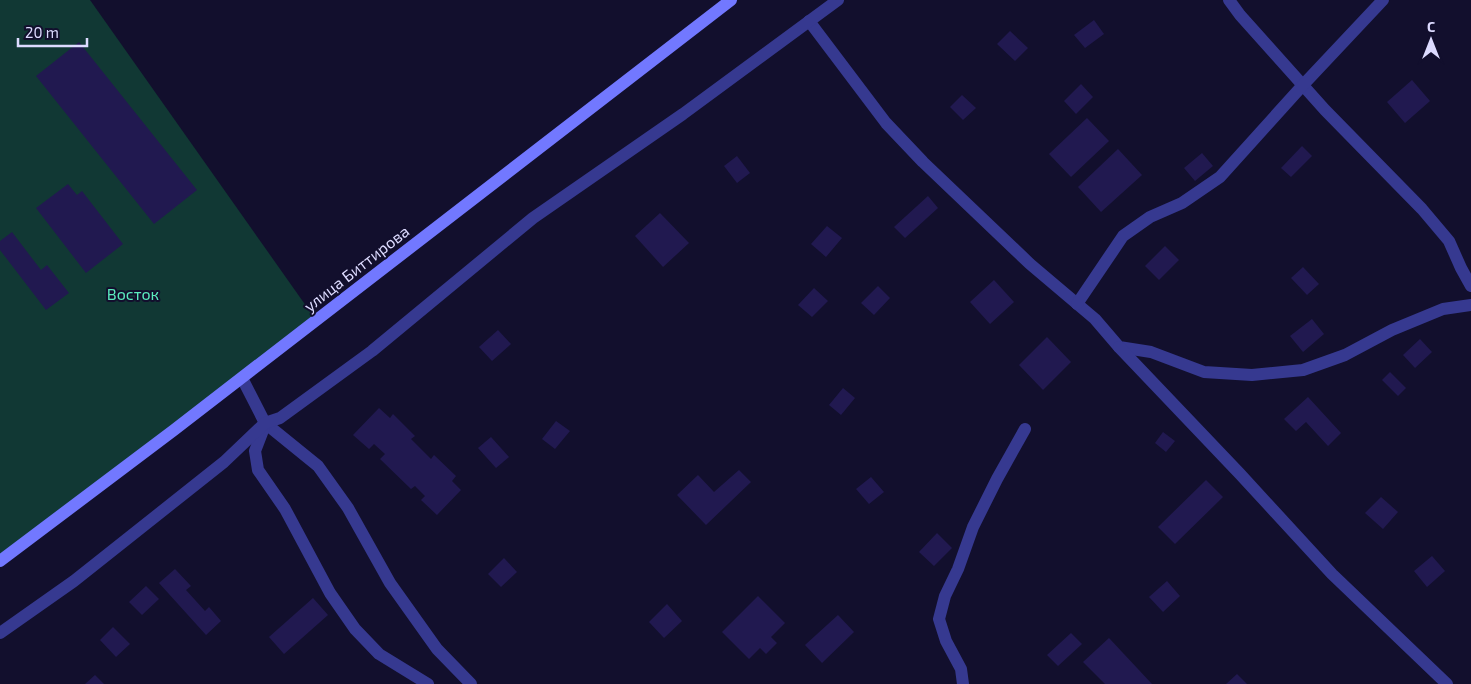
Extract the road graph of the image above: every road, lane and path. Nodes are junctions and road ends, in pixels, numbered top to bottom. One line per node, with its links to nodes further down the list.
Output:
1 (731, 0): 11 (street, улица Биттирова)
2 (838, 0): 5 (lane)
3 (1228, 0): 6 (lane)
4 (1383, 0): 6 (lane)
5 (809, 21): 8 (lane); 12 (lane)
6 (1303, 85): 7 (lane); 8 (lane)
7 (1471, 286)
8 (1077, 304): 10 (lane)
9 (1471, 305): 10 (lane)
10 (1118, 347): 19 (lane)
11 (242, 378): 12 (lane); 14 (street, улица Биттирова)
12 (266, 423): 15 (lane); 16 (lane); 17 (lane)
13 (1026, 429): 18 (lane)
14 (0, 561)
15 (0, 633)
16 (428, 684)
17 (471, 684)
18 (963, 684)
19 (1447, 684)

